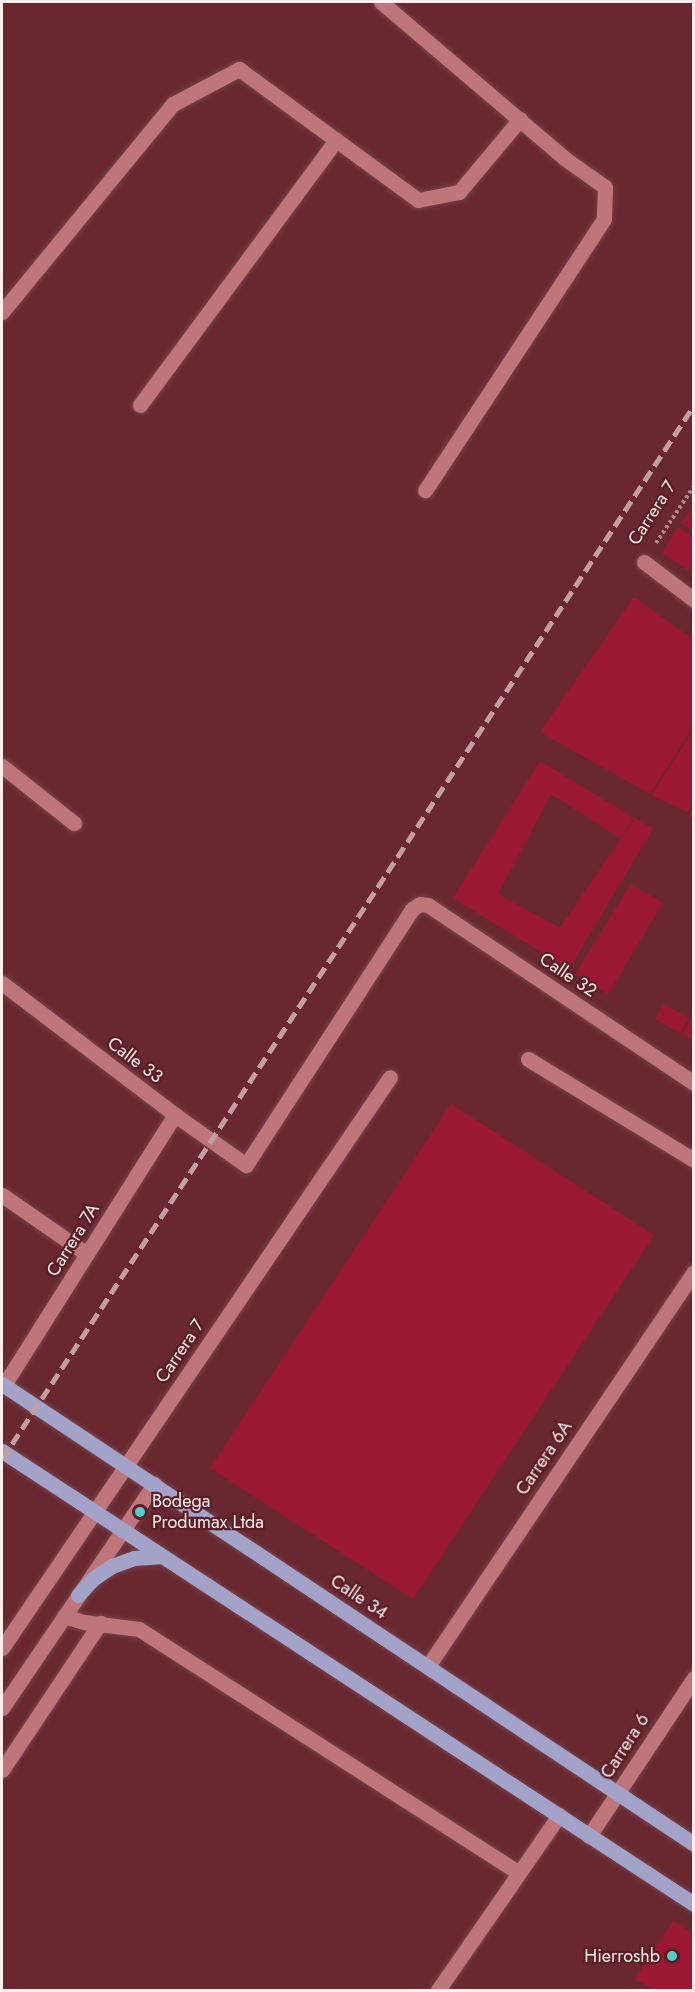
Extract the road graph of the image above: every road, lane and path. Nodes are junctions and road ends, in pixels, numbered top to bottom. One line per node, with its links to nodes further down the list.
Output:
1 (381, 2): 2 (street)
2 (520, 119): 3 (street); 7 (street)
3 (336, 140): 4 (street); 5 (street)
4 (2, 312)
5 (140, 405)
6 (693, 486): 8 (path, Carrera 7)
7 (425, 490)
8 (644, 562): 9 (street)
9 (693, 600)
10 (2, 766): 11 (street)
11 (74, 823)
12 (2, 983): 16 (street, Calle 33)
13 (528, 1059): 17 (street)
14 (390, 1077): 24 (street, Carrera 7)
15 (693, 1083): 18 (street, Calle 32)
16 (175, 1115): 18 (street, Calle 33); 20 (street, Carrera 7A)
17 (693, 1160)
18 (246, 1165)
19 (2, 1195): 20 (street)
20 (87, 1254): 22 (street, Carrera 7A)
21 (693, 1272): 33 (street, Carrera 6A)
22 (3, 1385): 24 (main road, Calle 34)
23 (2, 1451): 26 (main road)
24 (126, 1466): 25 (main road, Calle 34); 26 (street, Carrera 7)
25 (154, 1484): 27 (street); 33 (main road, Calle 34)
26 (94, 1513): 27 (main road); 32 (street, Carrera 7)
27 (122, 1530): 28 (main road); 29 (street)
28 (160, 1556): 29 (main road); 38 (main road)
29 (78, 1595): 30 (street)
30 (64, 1616): 31 (street); 35 (street)
31 (100, 1623): 36 (street); 41 (street)
32 (2, 1648)
33 (428, 1666): 37 (main road, Calle 34)
34 (693, 1678): 37 (street, Carrera 6)
35 (2, 1708)
36 (2, 1770)
37 (617, 1794): 39 (street, Carrera 6); 40 (main road, Calle 34)
38 (558, 1815): 39 (main road); 41 (street)
39 (589, 1836): 42 (main road)
40 (693, 1844)
41 (518, 1872): 43 (street)
42 (693, 1904)
43 (438, 1990)

